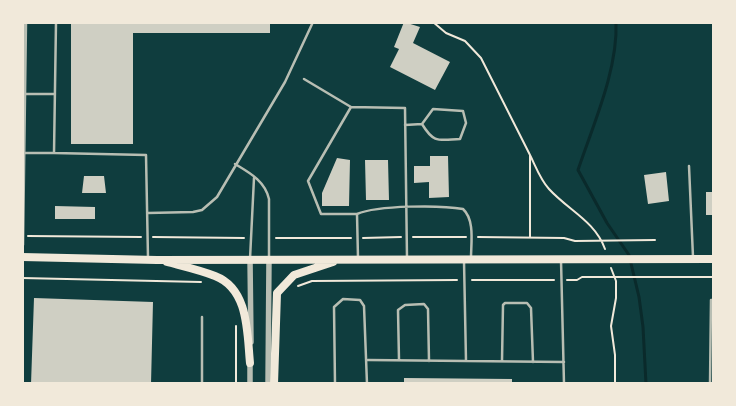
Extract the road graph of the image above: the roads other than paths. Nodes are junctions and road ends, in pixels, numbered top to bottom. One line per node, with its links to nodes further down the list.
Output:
1 (26, 22): 5 (street)
2 (56, 22): 6 (lane)
3 (313, 22): 12 (lane)
4 (304, 79): 7 (lane)
5 (25, 94): 6 (lane); 10 (street)
6 (55, 94): 11 (lane)
7 (351, 107): 9 (lane); 17 (lane)
8 (422, 124): 8 (lane); 9 (lane)
9 (405, 125): 15 (lane)
10 (24, 153): 11 (lane); 18 (street)
11 (54, 153): 16 (lane)
12 (235, 164): 14 (lane); 16 (lane)
13 (689, 166): 25 (lane)
14 (254, 178): 21 (lane); 22 (lane)
15 (406, 208): 17 (lane); 23 (lane); 31 (lane)
16 (148, 213): 27 (lane)
17 (358, 214): 30 (lane)
18 (23, 236): 19 (street)
19 (22, 245)
20 (22, 257): 27 (main road)
21 (250, 259): 22 (main road); 28 (main road); 41 (street)
22 (268, 259): 29 (main road); 44 (street)
23 (468, 259): 24 (main road); 31 (main road); 37 (lane)
24 (561, 259): 25 (main road); 40 (lane)
25 (693, 259): 26 (main road)
26 (714, 259)
27 (148, 260): 28 (main road)
28 (157, 260): 41 (main road)
29 (340, 260): 30 (main road); 45 (main road)
30 (358, 260): 31 (main road)
31 (408, 260)
32 (714, 300): 49 (lane)
33 (202, 317): 42 (lane)
34 (368, 360): 35 (lane); 46 (lane); 47 (lane)
35 (399, 360): 36 (lane); 36 (lane)
36 (429, 361): 37 (lane)
37 (466, 361): 38 (lane)
38 (502, 361): 39 (lane); 39 (lane)
39 (533, 362): 40 (lane)
40 (564, 362): 48 (lane)
41 (250, 363): 43 (street)
42 (202, 384)
43 (250, 384)
44 (268, 384)
45 (274, 384)
46 (335, 384)
47 (367, 384)
48 (564, 384)
49 (710, 384)

